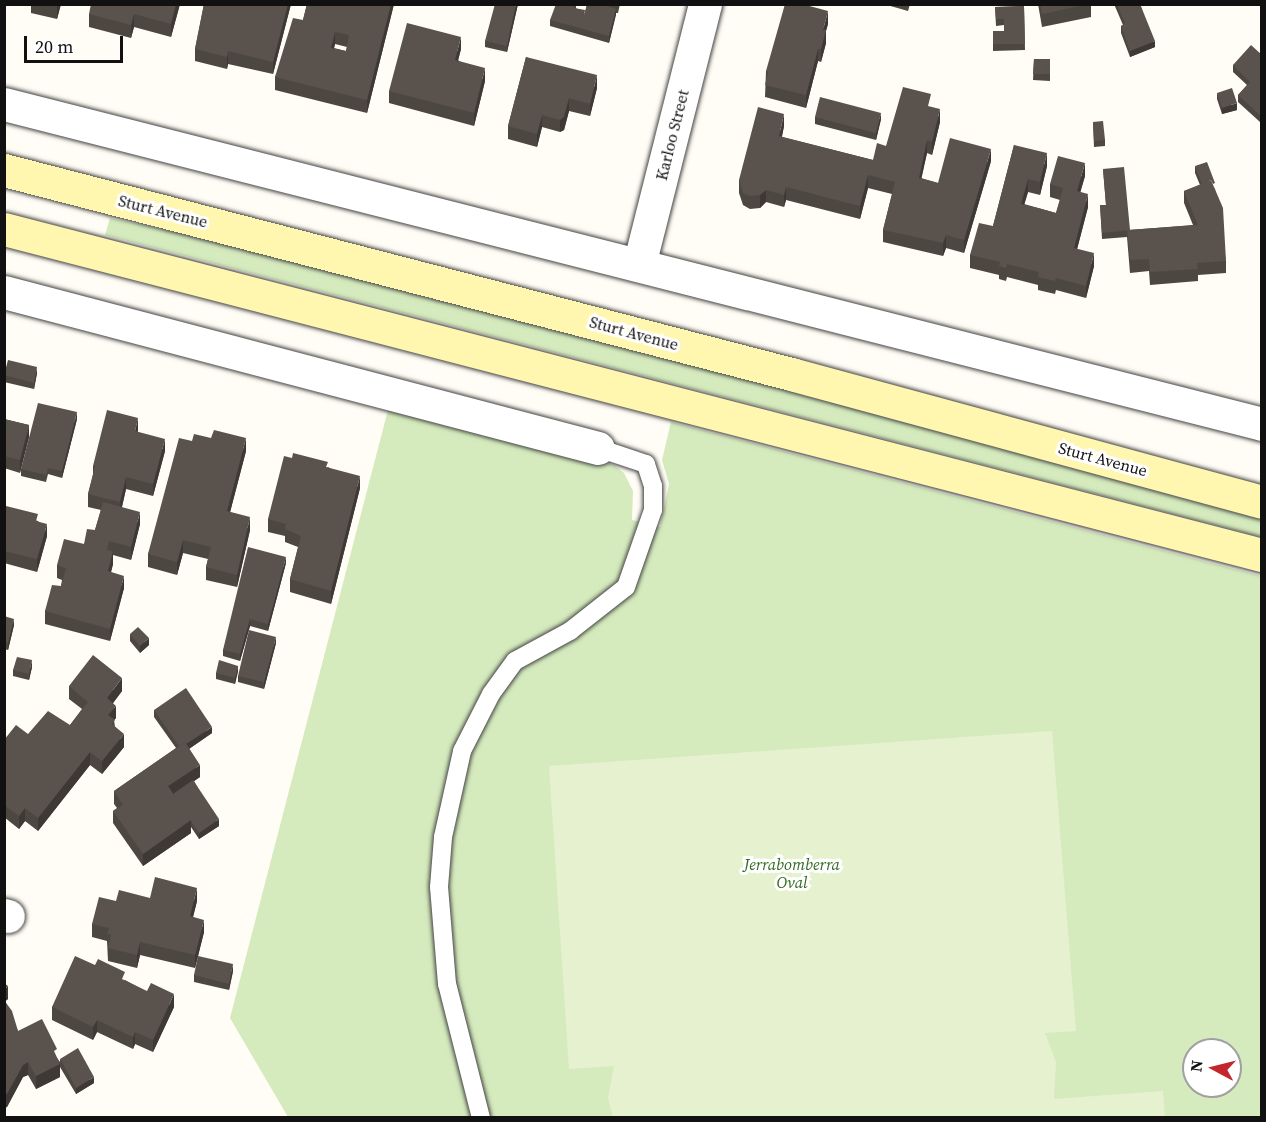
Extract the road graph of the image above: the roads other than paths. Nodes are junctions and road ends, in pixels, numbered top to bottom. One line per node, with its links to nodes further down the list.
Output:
1 (705, 4): 5 (street, Karloo Street)
2 (4, 104): 5 (street)
3 (4, 170): 9 (main road, Sturt Avenue)
4 (4, 229): 10 (main road)
5 (639, 265): 7 (street)
6 (4, 292): 8 (street)
7 (1262, 424)
8 (598, 448): 11 (lane)
9 (1262, 502)
10 (1262, 555)
11 (481, 1118)

